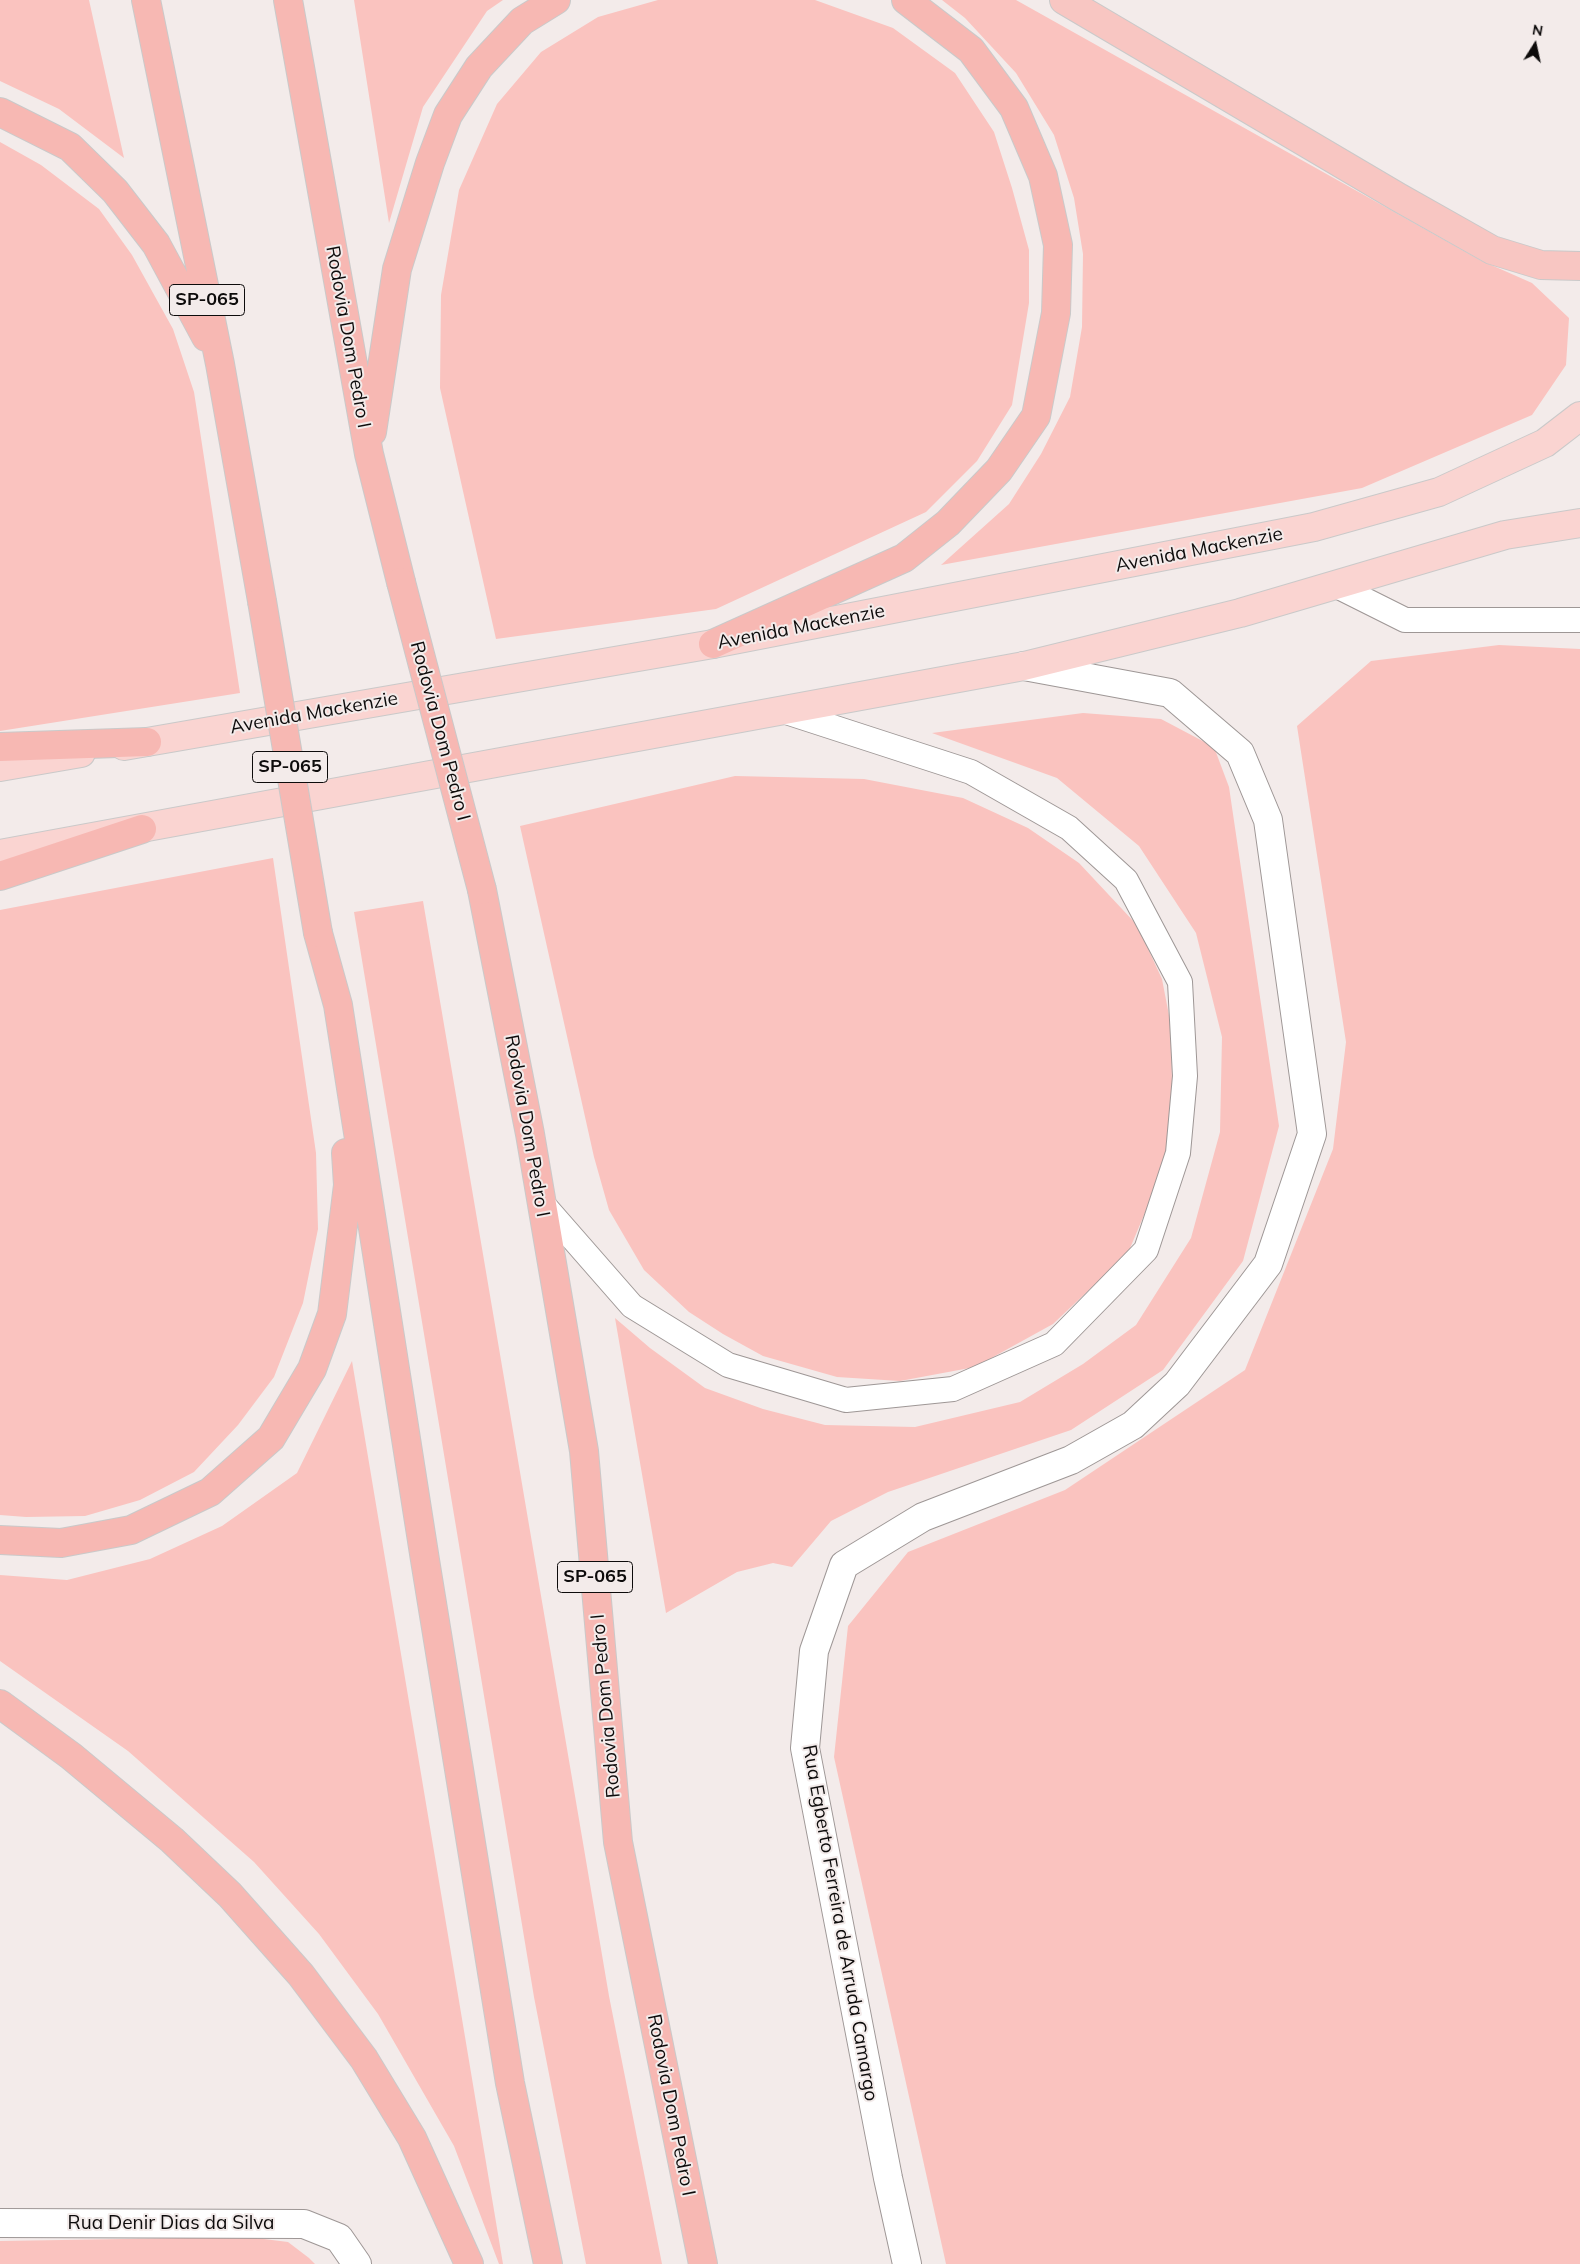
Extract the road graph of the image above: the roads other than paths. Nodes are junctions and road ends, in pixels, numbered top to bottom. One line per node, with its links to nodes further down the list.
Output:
1 (146, 0): 8 (highway, SP-065)
2 (288, 0): 10 (highway, Rodovia Dom Pedro I / SP-065)
3 (556, 0): 10 (highway)
4 (906, 0): 14 (highway)
5 (1064, 0): 7 (highway)
6 (0, 112): 8 (highway)
7 (1580, 266)
8 (220, 364): 23 (highway, SP-065, bridge)
9 (1580, 416): 14 (main road, Avenida Mackenzie)
10 (369, 454): 24 (highway, Rodovia Dom Pedro I / SP-065, bridge)
11 (1580, 523): 12 (main road)
12 (1337, 586): 13 (lane); 15 (main road)
13 (1580, 620)
14 (713, 644): 17 (main road, Avenida Mackenzie)
15 (1024, 666): 16 (main road); 32 (street, Rua Egberto Ferreira de Arruda Camargo)
16 (783, 711): 20 (main road); 24 (lane)
17 (147, 742): 18 (highway); 19 (main road, Avenida Mackenzie)
18 (0, 747)
19 (0, 767)
20 (142, 829): 21 (main road); 22 (highway)
21 (0, 854)
22 (0, 876)
23 (338, 1004): 25 (highway); 30 (highway, SP-065)
24 (541, 1202): 31 (highway, Rodovia Dom Pedro I / SP-065)
25 (0, 1540)
26 (0, 1704): 29 (highway)
27 (0, 2223): 28 (street, Rua Denir Dias da Silva)
28 (357, 2264)
29 (469, 2264)
30 (548, 2264)
31 (702, 2264)
32 (907, 2264)

